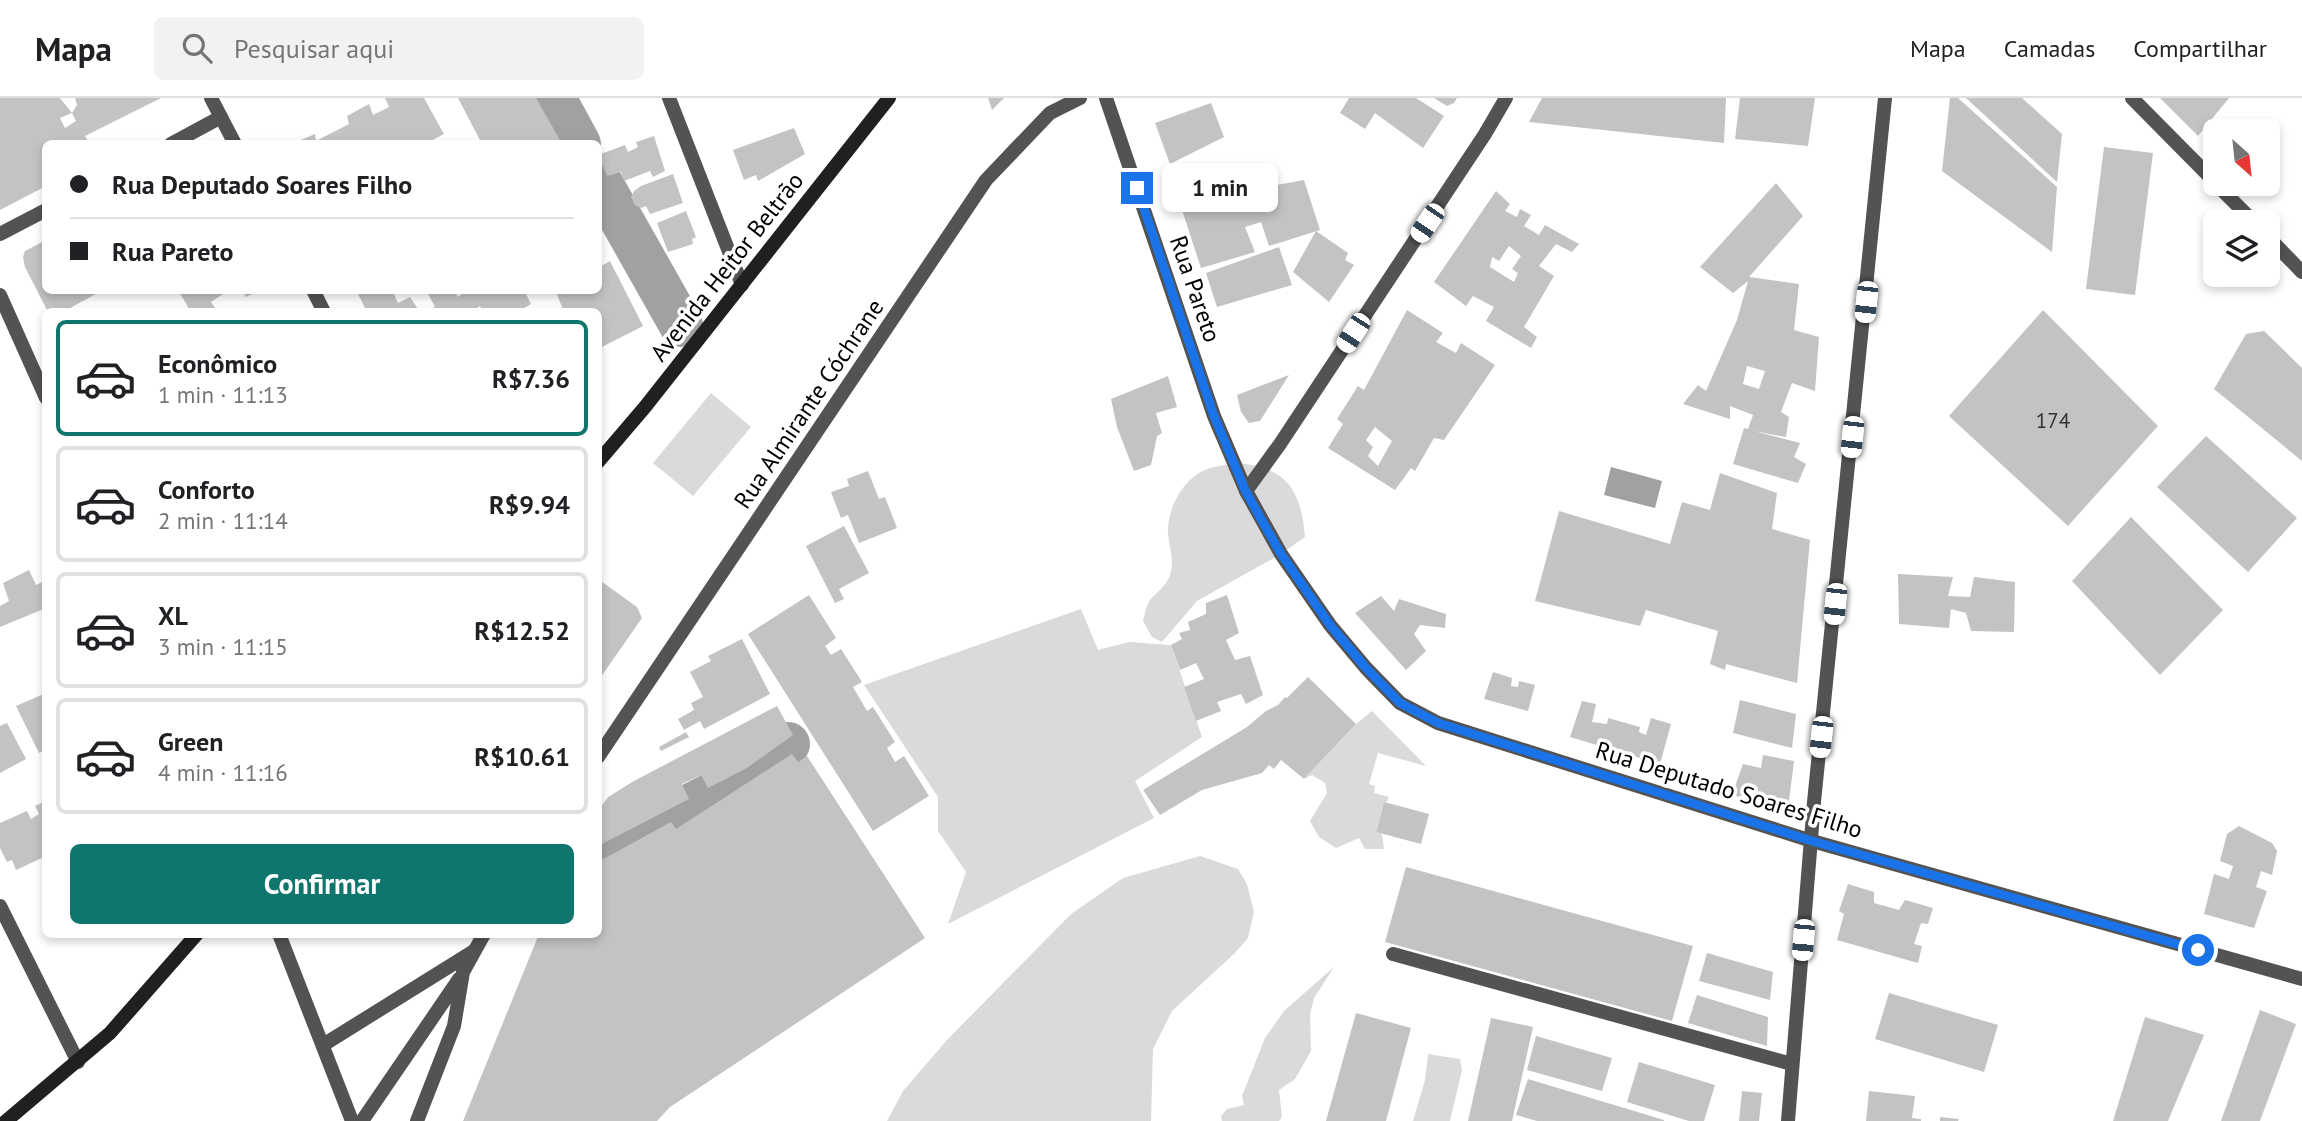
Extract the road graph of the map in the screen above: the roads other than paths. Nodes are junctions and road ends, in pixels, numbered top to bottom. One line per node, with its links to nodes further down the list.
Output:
1 (212, 98): 11 (street)
2 (669, 98): 21 (street)
3 (889, 98): 21 (main road, Avenida Heitor Beltrão)
4 (1060, 98): 10 (street)
5 (1080, 98): 10 (street, Rua Almirante Cóchrane)
6 (1106, 98): 25 (street, Rua Pareto)
7 (1506, 98): 25 (street)
8 (1885, 98): 27 (street)
9 (2132, 98): 14 (street)
10 (1050, 113): 26 (street, Rua Almirante Cóchrane)
11 (221, 117): 12 (street); 13 (street)
12 (178, 140)
13 (233, 140)
14 (2203, 170)
15 (2229, 196): 16 (street)
16 (2242, 210)
17 (42, 212): 18 (street)
18 (0, 234)
19 (2280, 249): 20 (street)
20 (2302, 272)
21 (742, 285): 24 (main road, Avenida Heitor Beltrão)
22 (0, 295): 23 (street)
23 (42, 389)
24 (602, 457)
25 (1246, 492): 27 (street, Rua Deputado Soares Filho)
26 (602, 751)
27 (1812, 841): 35 (street, Rua Deputado Soares Filho); 38 (street)
28 (0, 906): 37 (street)
29 (193, 938): 37 (main road)
30 (281, 938): 36 (street)
31 (482, 938): 32 (street)
32 (474, 951): 34 (street); 36 (street)
33 (1394, 954): 38 (street)
34 (463, 972): 41 (street); 42 (street)
35 (2302, 979)
36 (323, 1045): 40 (street)
37 (78, 1062): 39 (main road)
38 (1792, 1064): 43 (street)
39 (6, 1121)
40 (352, 1121)
41 (362, 1121)
42 (416, 1121)
43 (1788, 1121)

